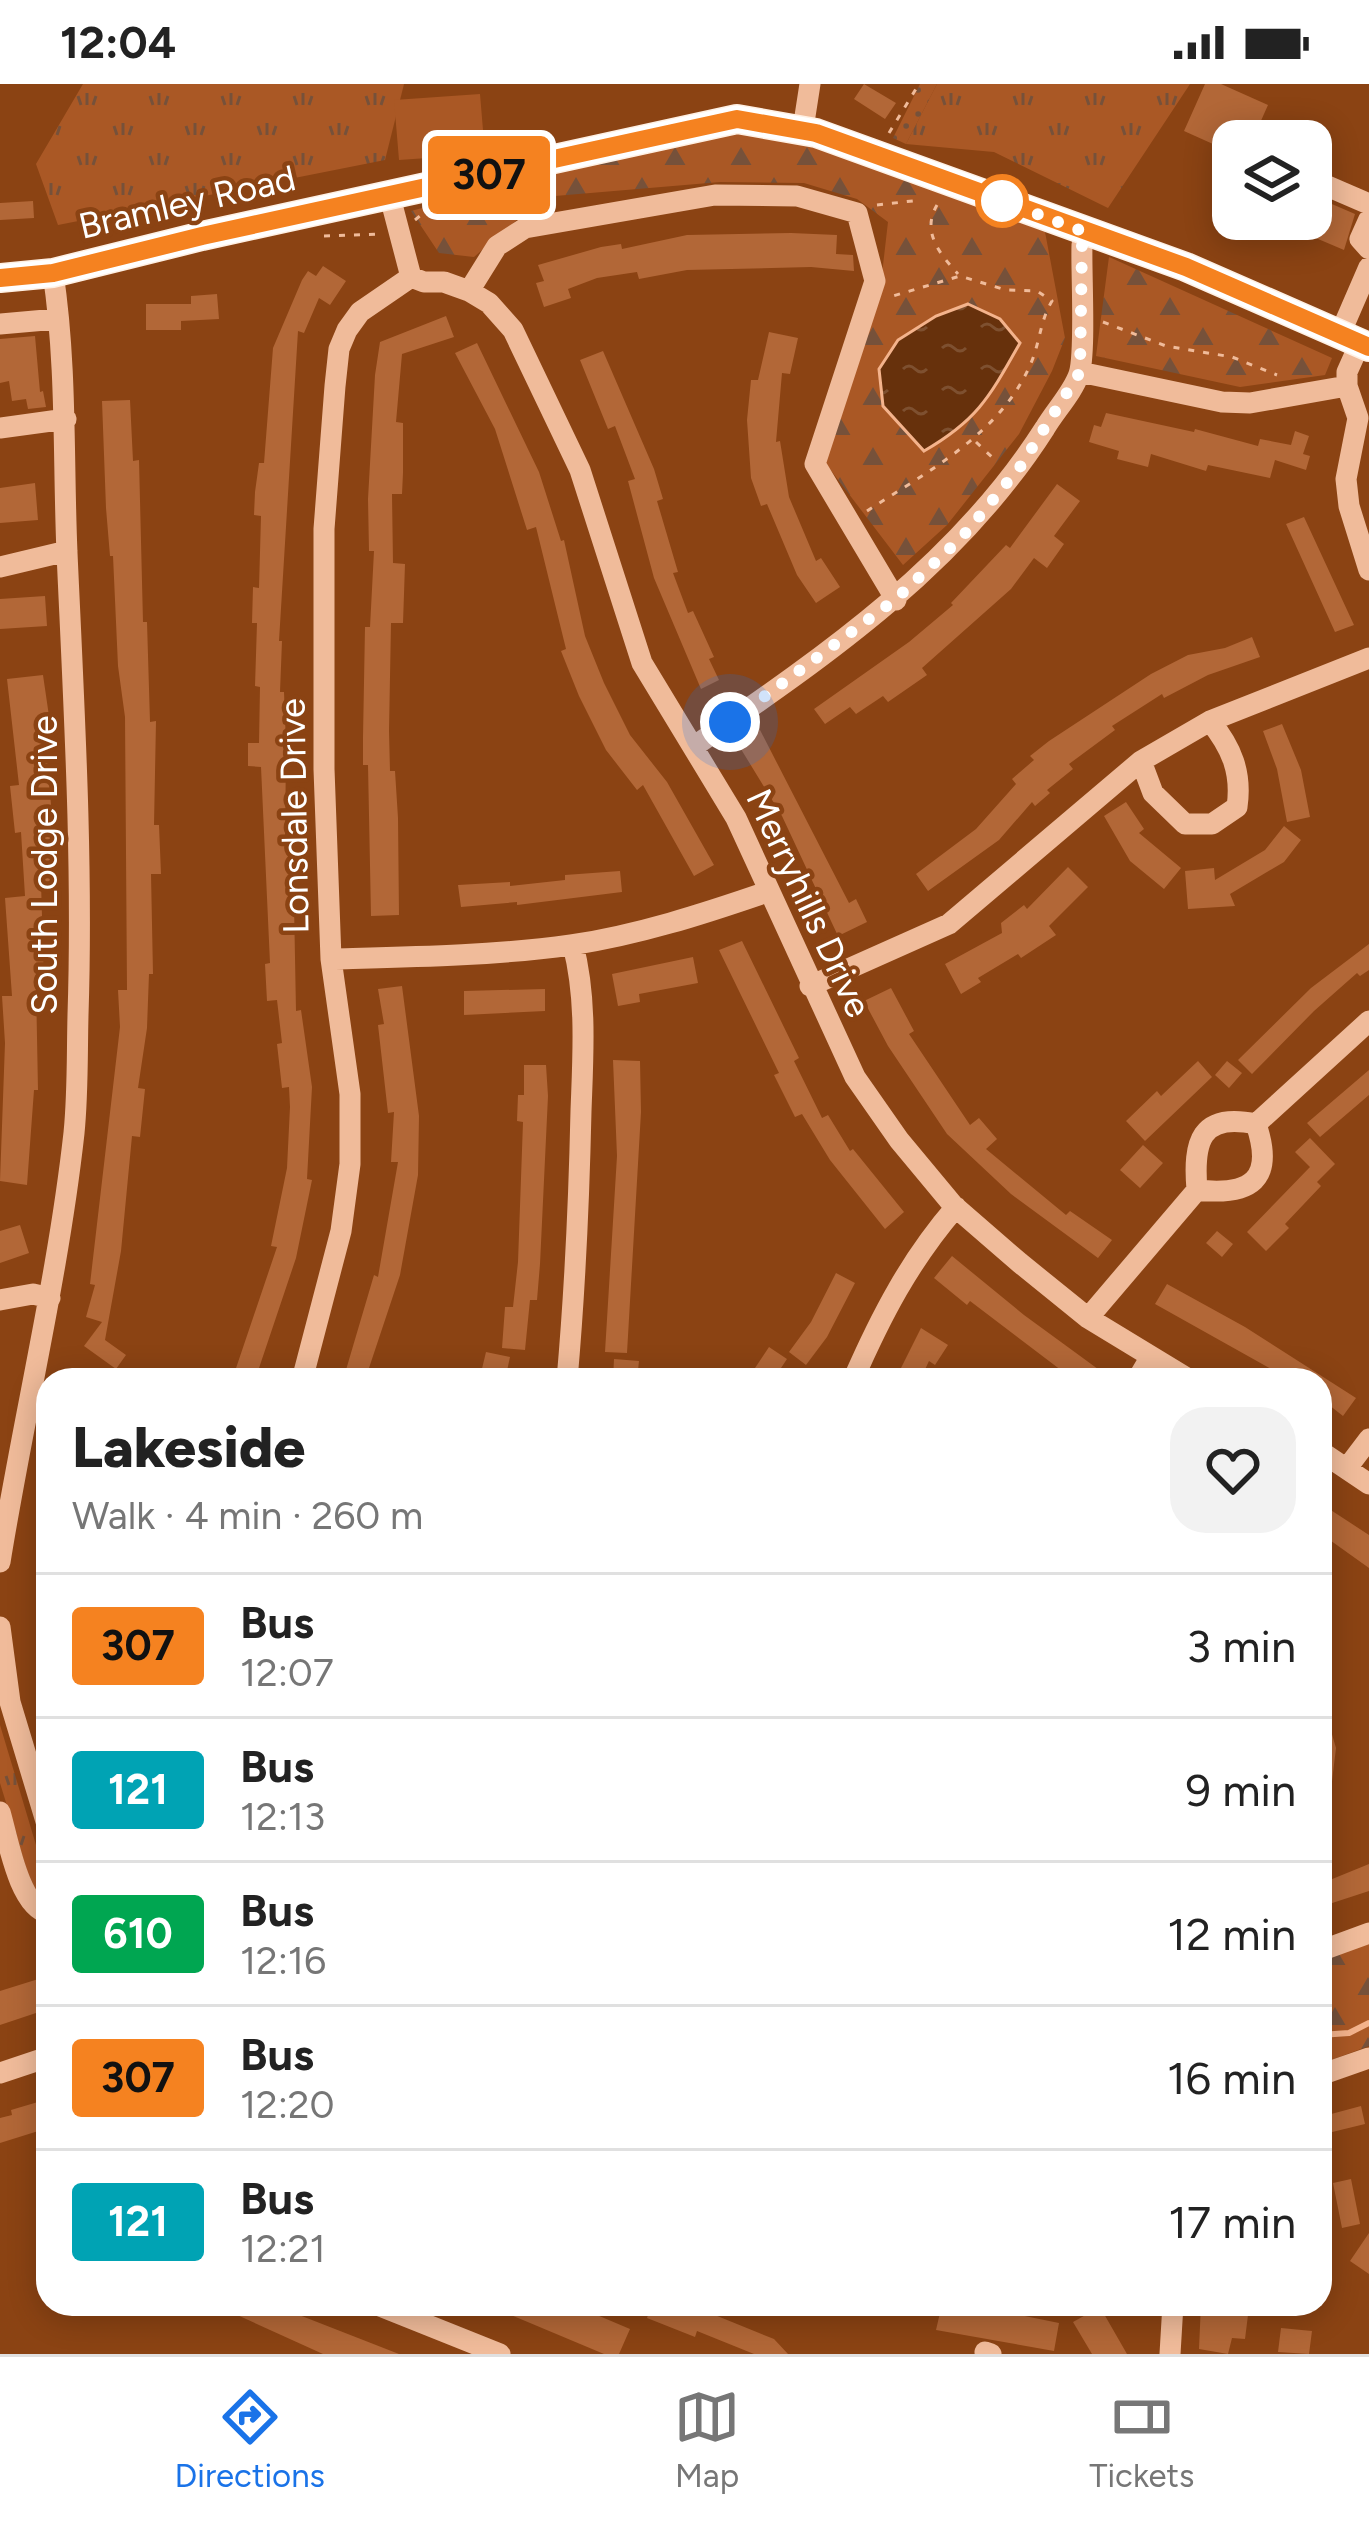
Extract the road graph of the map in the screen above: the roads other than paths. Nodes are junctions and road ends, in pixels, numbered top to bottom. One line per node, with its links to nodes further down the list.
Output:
1 (810, 84): 2 (street)
2 (803, 129): 4 (main road, Bramley Road); 7 (main road, Bramley Road)
3 (1332, 187): 5 (street)
4 (390, 197): 10 (main road, Bramley Road); 11 (street)
5 (1369, 204)
6 (1369, 218): 8 (street)
7 (1085, 232): 16 (main road, Bramley Road); 17 (street)
8 (1369, 249)
9 (1369, 267): 16 (street)
10 (53, 273): 12 (main road, Bramley Road); 14 (street, South Lodge Drive)
11 (411, 277): 13 (street, Merryhills Drive); 31 (street, Lonsdale Drive)
12 (0, 278)
13 (469, 291): 24 (street); 27 (street, Merryhills Drive)
14 (57, 319): 15 (street); 19 (street, South Lodge Drive)
15 (0, 324)
16 (1356, 341): 18 (street)
17 (1080, 372): 18 (street); 24 (street)
18 (1347, 386): 23 (street)
19 (65, 419): 20 (street); 21 (street, South Lodge Drive)
20 (0, 428)
21 (67, 551): 22 (street); 37 (street, South Lodge Drive)
22 (0, 567)
23 (1369, 570)
24 (896, 599): 27 (street)
25 (1369, 658): 26 (street)
26 (1210, 722): 28 (street); 28 (street)
27 (693, 747): 29 (street, Merryhills Drive)
28 (1141, 761): 32 (street)
29 (767, 892): 30 (street); 32 (street, Merryhills Drive)
30 (573, 945): 31 (street); 42 (street)
31 (331, 959): 41 (street, Lonsdale Drive)
32 (810, 986): 36 (street, Merryhills Drive)
33 (1369, 1021): 34 (street)
34 (1256, 1124): 35 (street); 35 (street)
35 (1197, 1190): 39 (street)
36 (956, 1207): 39 (street, Merryhills Drive); 43 (street)
37 (50, 1298): 38 (street); 47 (street, South Lodge Drive)
38 (0, 1300)
39 (1088, 1318): 40 (street, Merryhills Drive)
40 (1150, 1358): 44 (street); 45 (street, Merryhills Drive)
41 (305, 1368)
42 (568, 1368)
43 (858, 1368)
44 (1144, 1368)
45 (1168, 1368)
46 (1369, 1439): 49 (street)
47 (9, 1452): 51 (street, South Lodge Drive)
48 (1332, 1459): 49 (street)
49 (1347, 1468): 50 (street)
50 (1369, 1484)
51 (0, 1562)
52 (0, 1627): 53 (street)
53 (36, 1788)
54 (0, 1812): 55 (street)
55 (36, 1908)
56 (1369, 1933): 57 (street)
57 (1332, 1947)
58 (36, 2061): 61 (street)
59 (1367, 2065): 60 (street)
60 (1332, 2072)
61 (0, 2073)
62 (405, 2316): 64 (street)
63 (1172, 2316): 65 (street)
64 (500, 2354)
65 (1170, 2354)

